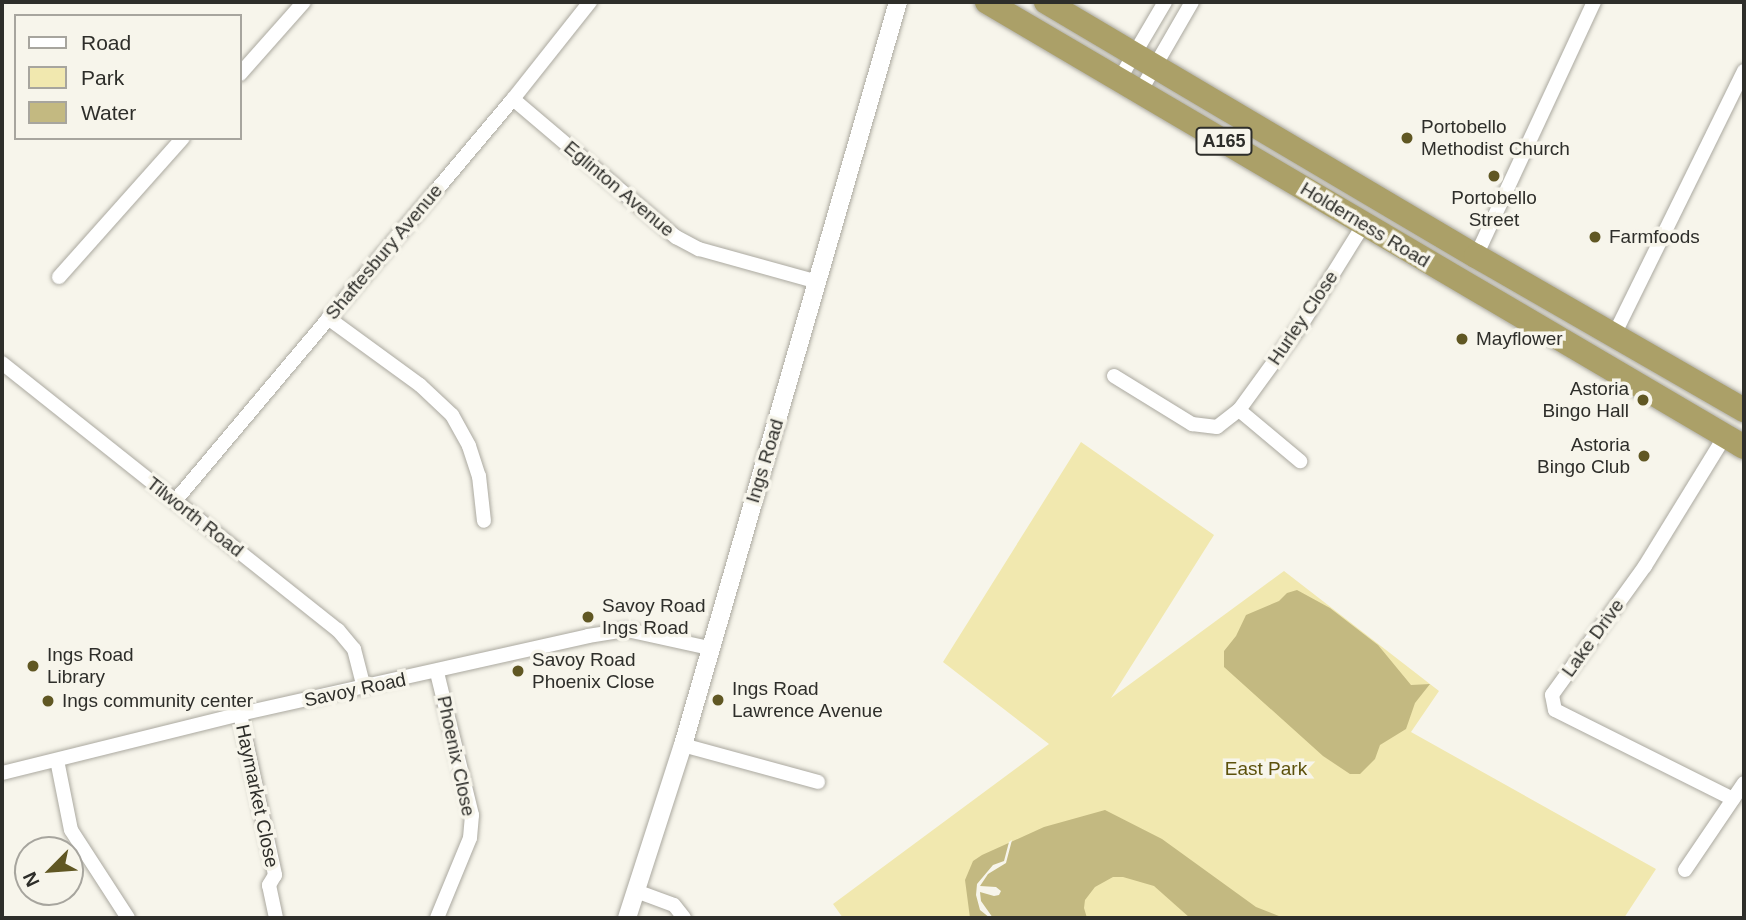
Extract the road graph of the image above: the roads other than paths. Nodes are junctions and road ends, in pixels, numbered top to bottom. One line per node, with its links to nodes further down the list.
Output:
1 (304, 2): 11 (street)
2 (590, 2): 13 (street, Shaftesbury Avenue)
3 (898, 2): 18 (street, Ings Road)
4 (987, 2): 12 (highway, Holderness Road / A165)
5 (1046, 2): 9 (highway, Holderness Road / A165)
6 (1165, 2): 9 (street)
7 (1192, 2): 9 (street)
8 (1594, 2): 16 (street)
9 (1145, 61): 12 (street); 12 (street); 16 (highway, Holderness Road / A165)
10 (1744, 71): 20 (street)
11 (242, 72)
12 (1129, 86): 15 (highway, Holderness Road / A165)
13 (513, 99): 18 (street, Eglinton Avenue); 19 (street, Shaftesbury Avenue)
14 (181, 140): 17 (street)
15 (1364, 224): 23 (street, Hurley Close); 25 (highway, Holderness Road / A165)
16 (1476, 256): 20 (highway, Holderness Road / A165)
17 (59, 277)
18 (818, 282): 29 (street, Ings Road)
19 (328, 318): 27 (street, Shaftesbury Avenue); 28 (street)
20 (1615, 334): 24 (highway, Holderness Road / A165)
21 (2, 363): 27 (street, Tilworth Road)
22 (1114, 376): 23 (street, Hurley Close)
23 (1239, 410): 26 (street)
24 (1744, 410)
25 (1734, 441): 38 (street, Lake Drive)
26 (1300, 461)
27 (175, 501): 31 (street, Tilworth Road)
28 (484, 521)
29 (709, 648): 30 (street, Savoy Road); 33 (street, Ings Road)
30 (437, 672): 31 (street, Savoy Road); 43 (street, Phoenix Close)
31 (364, 688): 32 (street, Savoy Road)
32 (240, 714): 34 (street, Savoy Road); 42 (street, Haymarket Close)
33 (683, 745): 36 (street); 40 (street, Ings Road)
34 (57, 760): 35 (street, Savoy Road); 41 (street)
35 (8, 771)
36 (818, 782)
37 (1744, 783): 38 (street)
38 (1733, 799): 39 (street)
39 (1685, 870)
40 (636, 891): 44 (street, Ings Road); 45 (street)
41 (128, 918)
42 (276, 918)
43 (437, 918)
44 (627, 918)
45 (684, 918)

